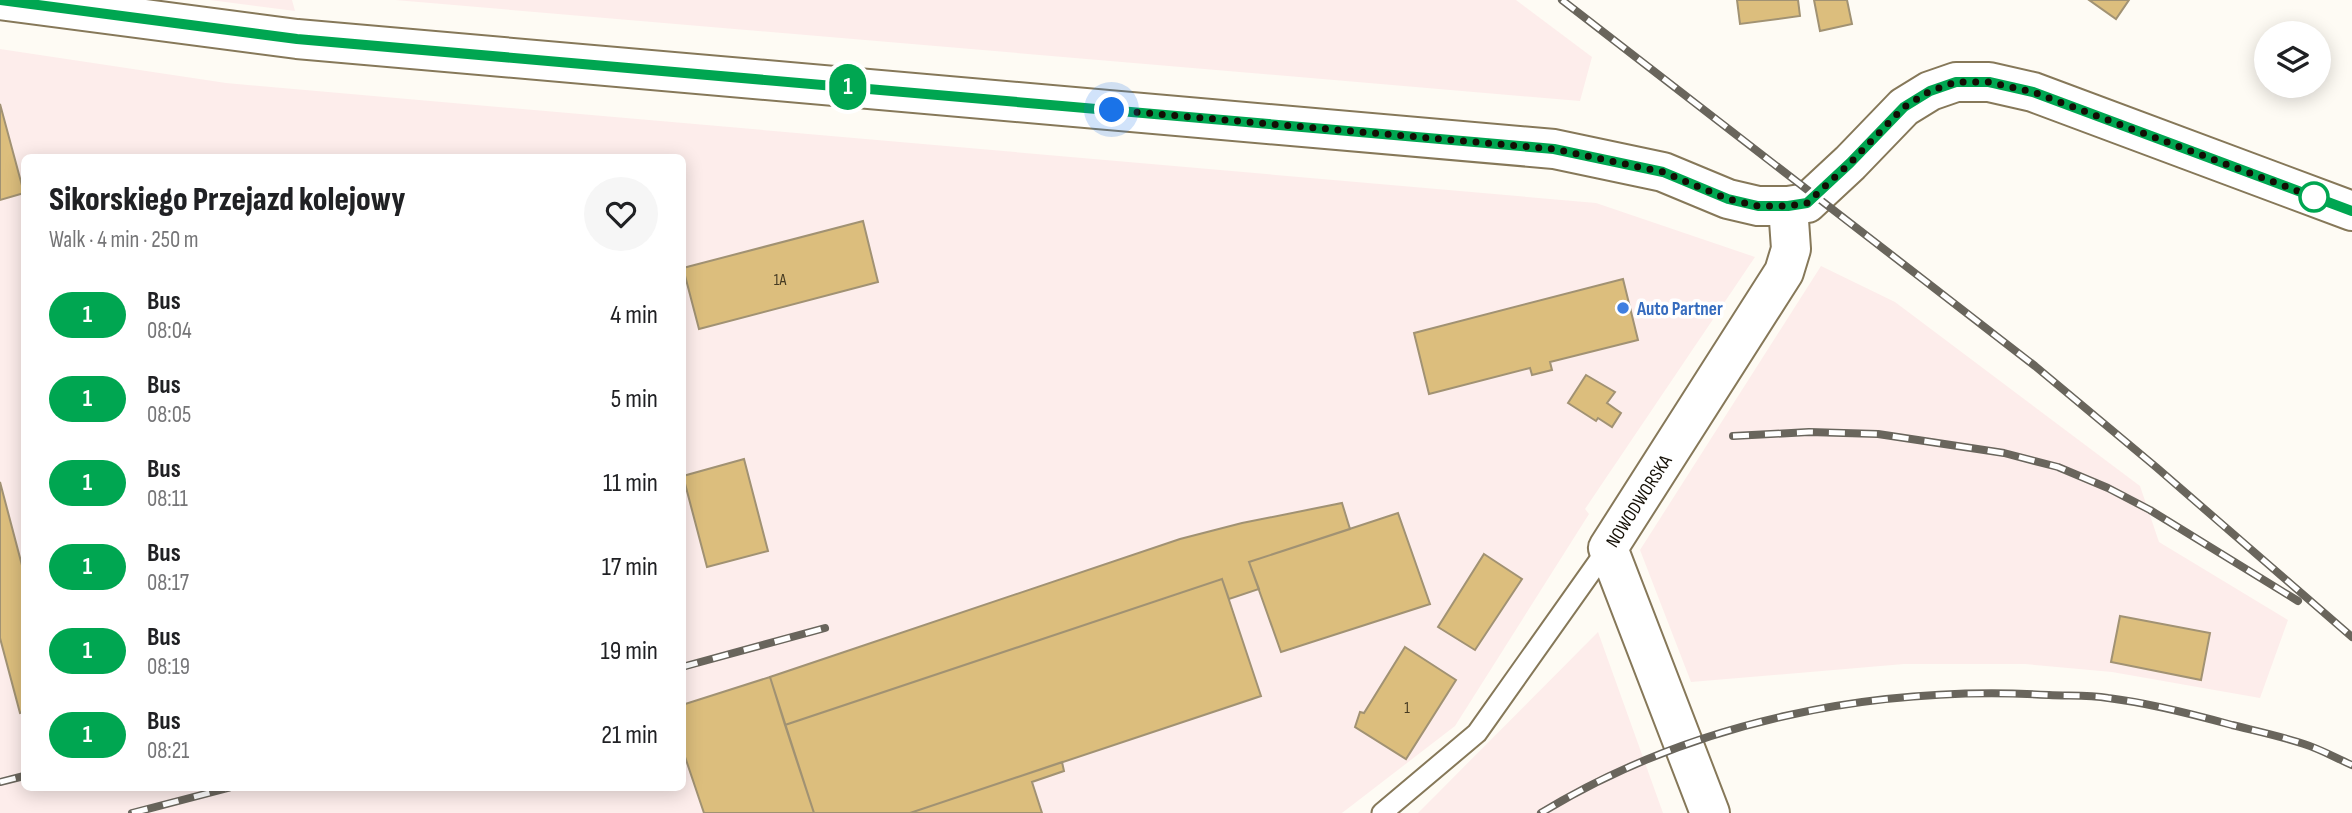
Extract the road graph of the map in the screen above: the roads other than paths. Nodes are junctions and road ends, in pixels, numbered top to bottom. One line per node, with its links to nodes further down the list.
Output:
1 (0, 0): 2 (street)
2 (1788, 206): 3 (street); 4 (street, NOWODWORSKA)
3 (2352, 211)
4 (1608, 548): 5 (lane); 6 (street, NOWODWORSKA)
5 (1382, 813)
6 (1710, 813)

